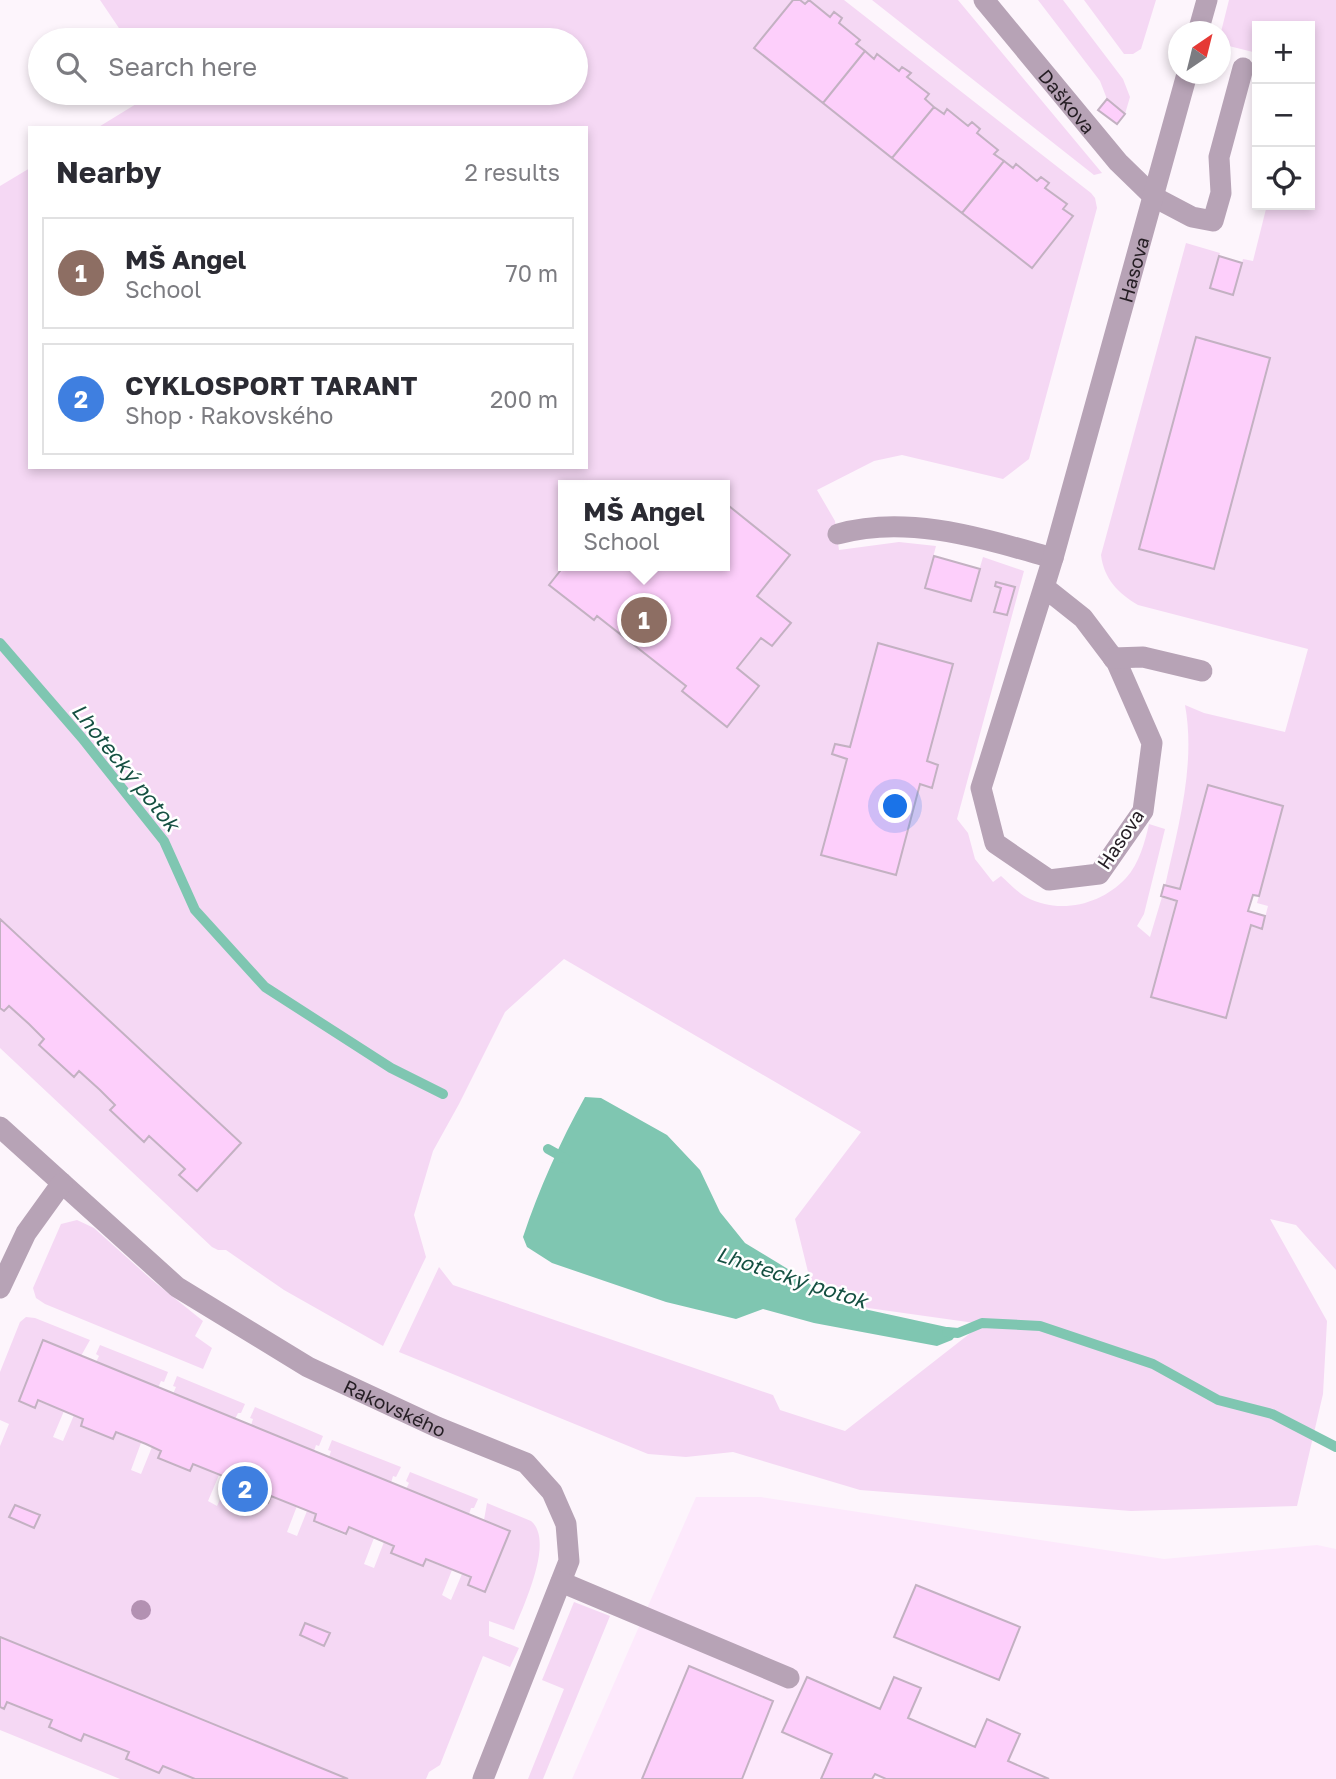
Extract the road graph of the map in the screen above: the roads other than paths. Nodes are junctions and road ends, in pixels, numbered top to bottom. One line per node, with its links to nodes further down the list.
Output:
1 (984, 0): 6 (street, Daškova)
2 (1207, 0): 3 (street)
3 (1201, 21)
4 (1243, 68): 6 (street, Daškova)
5 (1184, 84): 6 (street, Hasova)
6 (1154, 197): 8 (street, Hasova)
7 (838, 534): 8 (street)
8 (1053, 558): 9 (street, Hasova)
9 (1044, 587): 10 (street, Hasova); 10 (street, Hasova)
10 (1113, 659): 11 (street)
11 (1202, 671)
12 (0, 1127): 13 (street, Rakovského)
13 (62, 1184): 14 (street); 15 (street, Rakovského)
14 (2, 1276)
15 (561, 1582): 16 (street); 17 (street, Rakovského)
16 (789, 1678)
17 (483, 1779)

